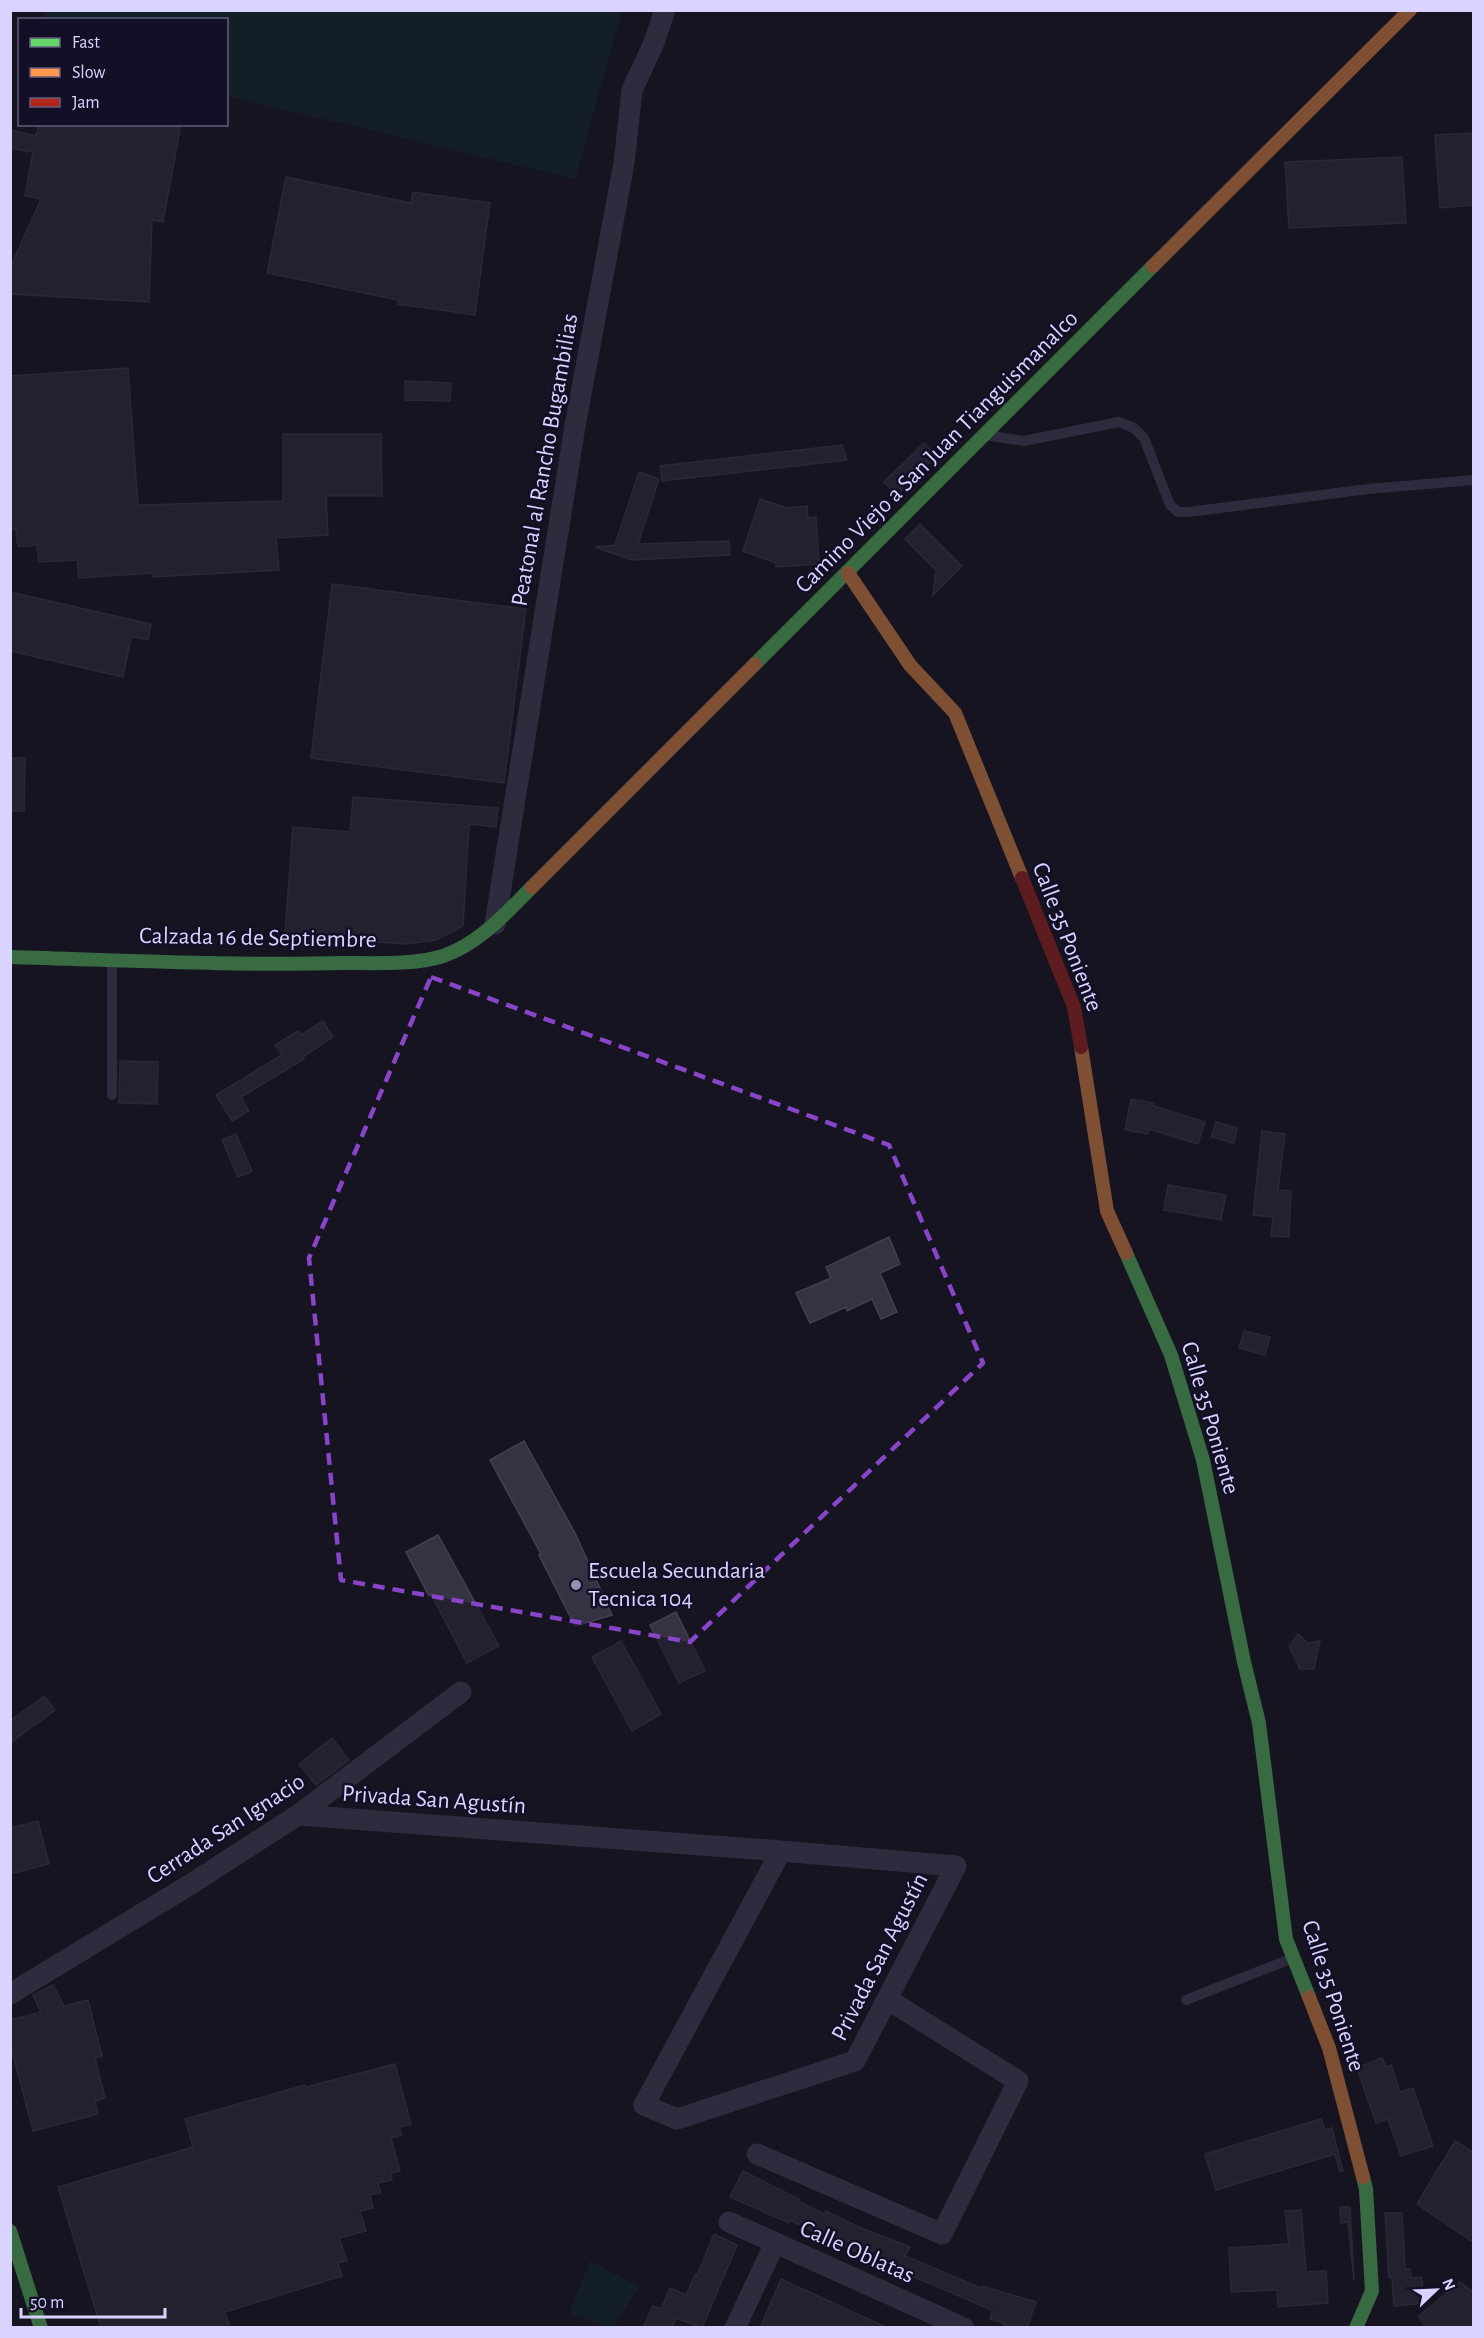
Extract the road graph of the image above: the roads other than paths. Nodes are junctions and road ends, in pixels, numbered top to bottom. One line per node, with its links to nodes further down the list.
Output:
1 (665, 10): 6 (street, Peatonal al Rancho Bugambilias)
2 (1410, 10): 3 (street, Camino Viejo a San Juan Tianguismanalco)
3 (985, 435): 4 (lane); 5 (street, Camino Viejo a San Juan Tianguismanalco)
4 (1473, 480)
5 (848, 573): 6 (street, Camino Viejo a San Juan Tianguismanalco); 13 (street, Calle 35 Poniente)
6 (495, 924): 8 (street, Calzada 16 de Septiembre)
7 (10, 957): 8 (street, Calzada 16 de Septiembre)
8 (112, 959): 9 (lane)
9 (112, 1095)
10 (461, 1692): 11 (street, Cerrada San Ignacio)
11 (298, 1815): 12 (street, Privada San Agustín); 14 (street, Cerrada San Ignacio)
12 (781, 1851): 15 (street, Privada San Agustín); 15 (street, Privada San Agustín)
13 (1293, 1958): 16 (lane); 24 (street, Calle 35 Poniente)
14 (10, 1994)
15 (887, 1999): 17 (street)
16 (1186, 2000)
17 (757, 2154)
18 (729, 2222): 20 (street, Calle Oblatas)
19 (10, 2231): 21 (street)
20 (774, 2243): 22 (street); 23 (street, Calle Oblatas)
21 (41, 2328)
22 (735, 2328)
23 (964, 2328)
24 (1356, 2328)

